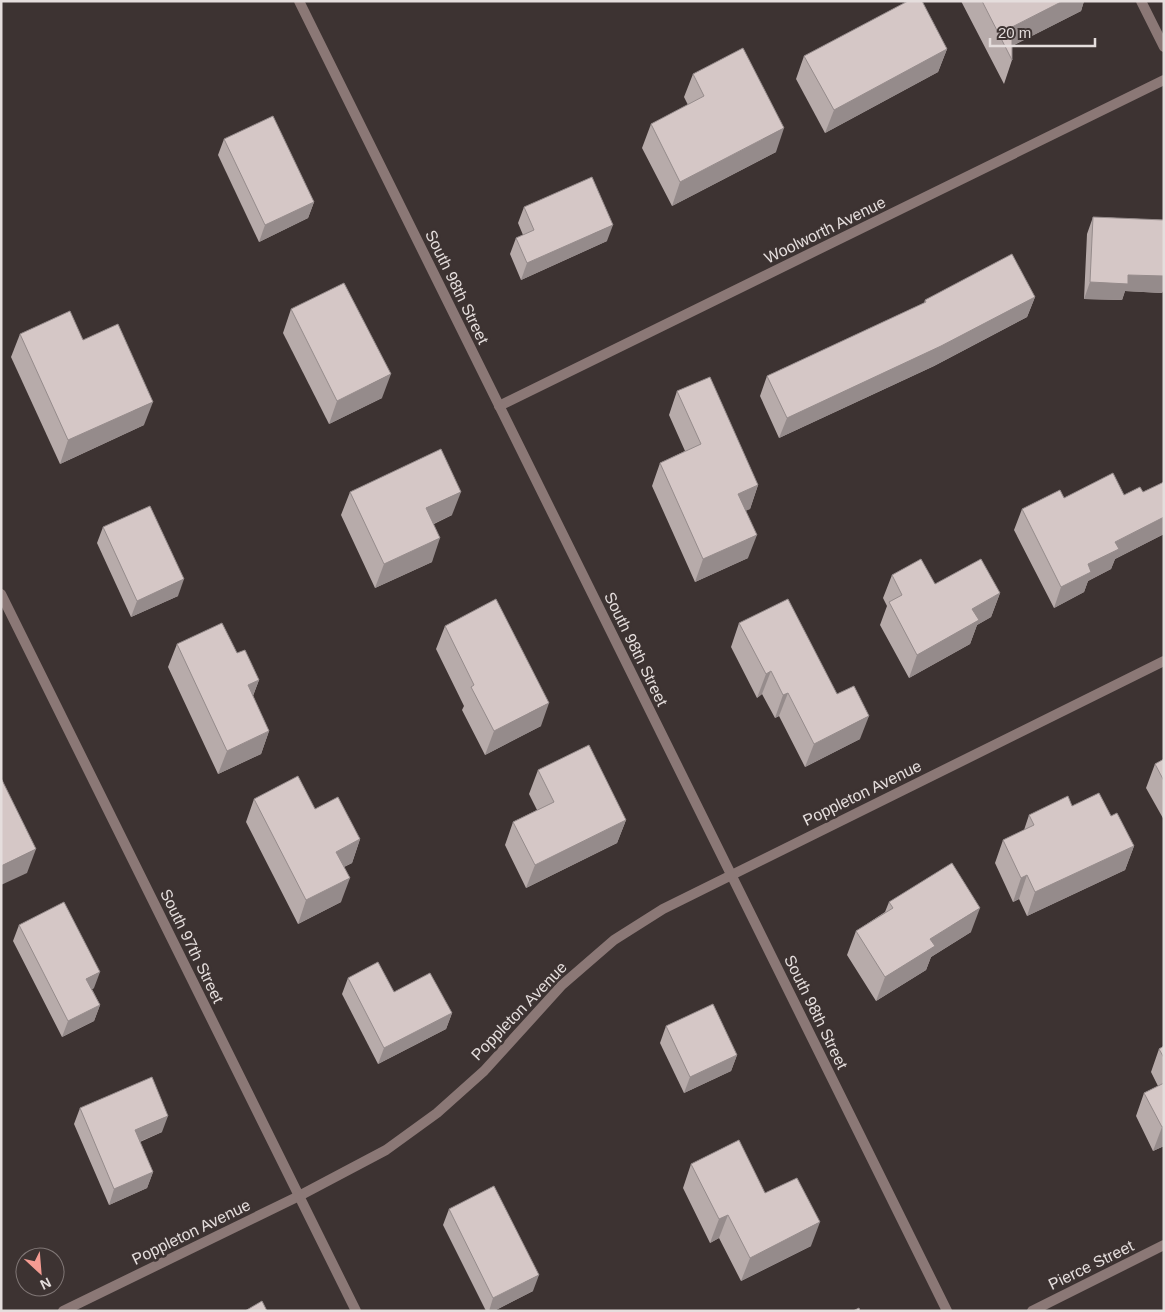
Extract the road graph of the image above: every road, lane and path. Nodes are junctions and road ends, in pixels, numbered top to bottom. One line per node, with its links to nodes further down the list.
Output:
1 (299, 1): 5 (street, South 98th Street)
2 (1141, 1): 3 (street)
3 (1164, 47)
4 (1164, 80): 5 (street, Woolworth Avenue)
5 (499, 406): 8 (street, South 98th Street)
6 (1, 594): 9 (street, South 97th Street)
7 (1164, 661): 8 (street, Poppleton Avenue)
8 (731, 874): 9 (street, Poppleton Avenue); 13 (street, South 98th Street)
9 (299, 1196): 11 (street, Poppleton Avenue); 12 (street, South 97th Street)
10 (1164, 1245): 14 (street, Pierce Street)
11 (63, 1311)
12 (356, 1311)
13 (947, 1311)
14 (1032, 1311)

